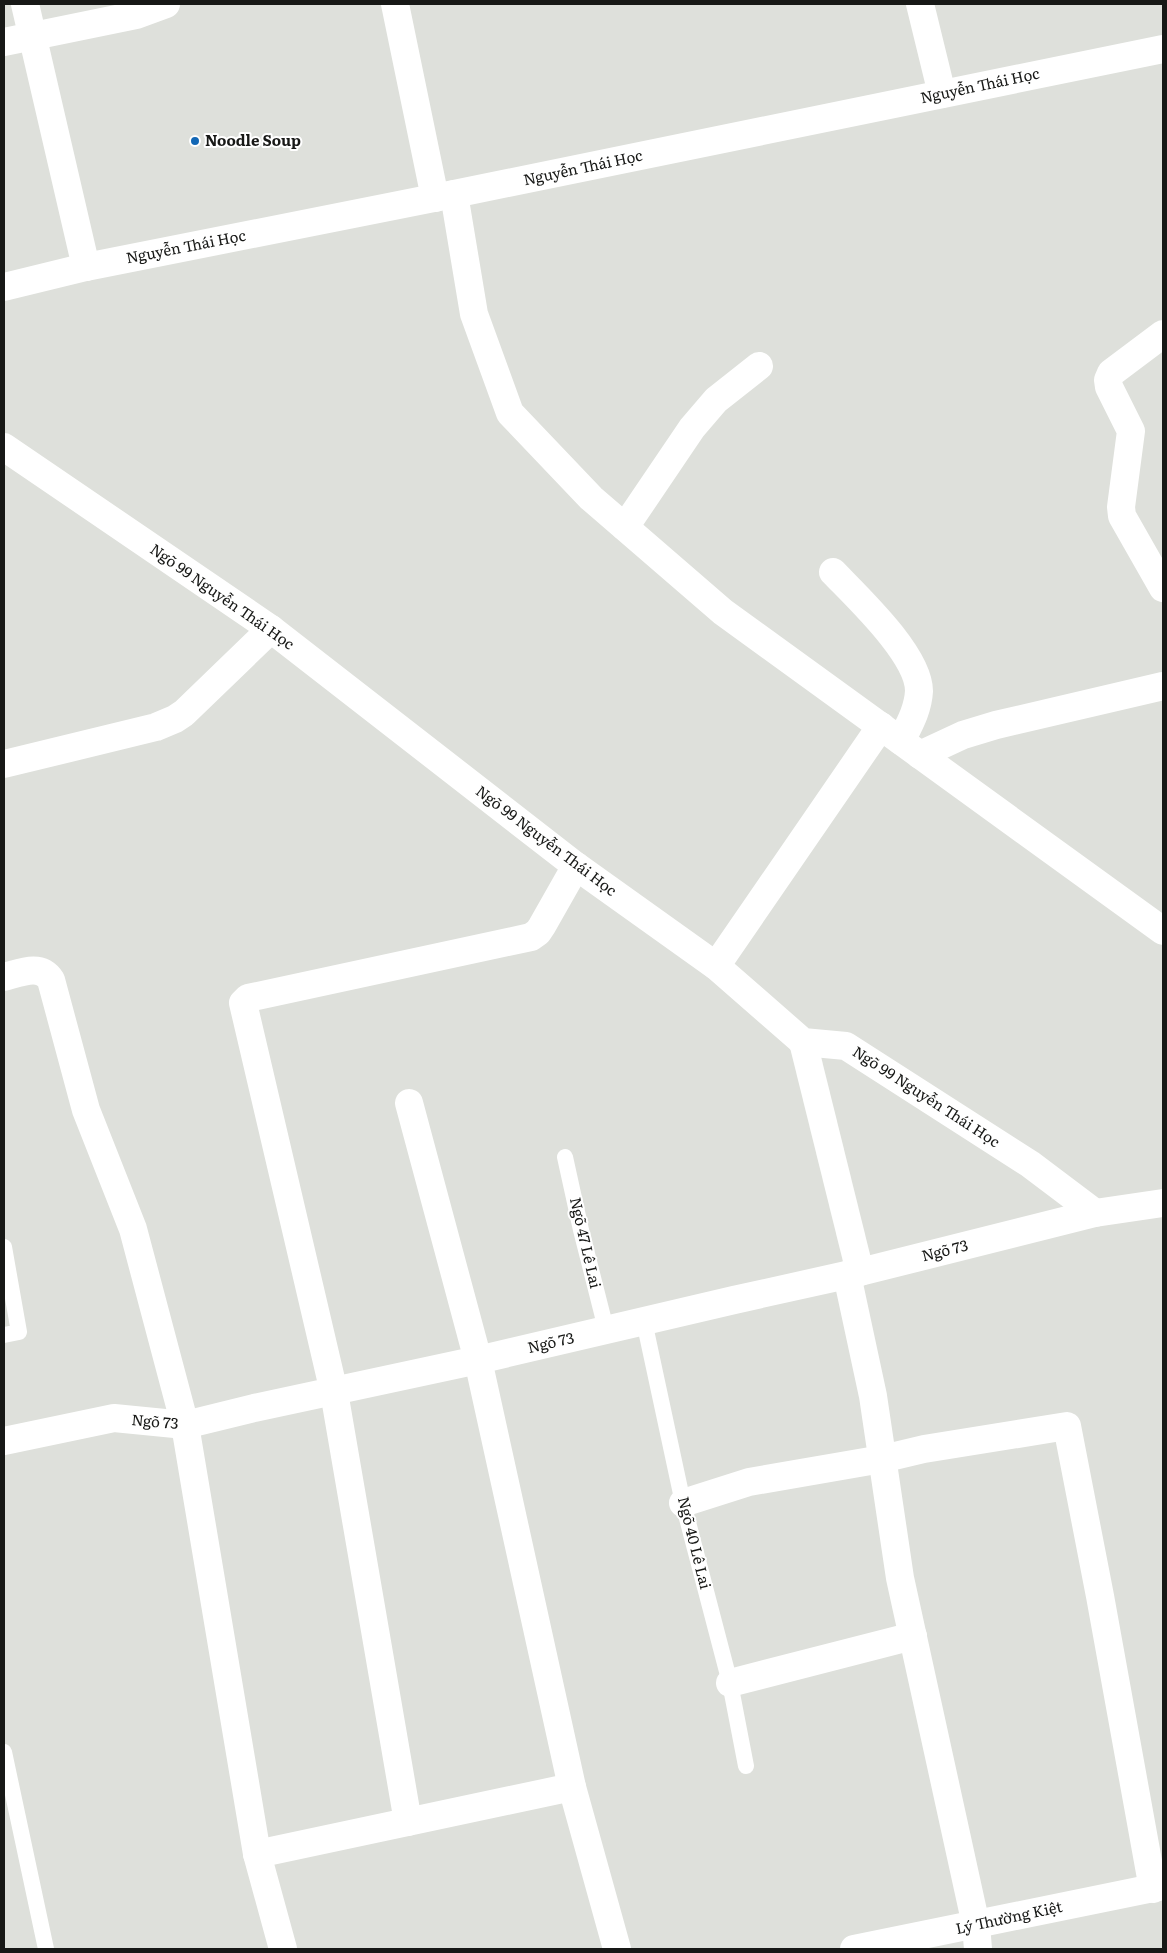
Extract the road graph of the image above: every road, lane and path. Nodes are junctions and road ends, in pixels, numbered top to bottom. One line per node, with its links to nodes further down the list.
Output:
1 (25, 4): 5 (street)
2 (166, 4): 5 (street)
3 (395, 4): 9 (street)
4 (920, 4): 8 (street)
5 (33, 36): 6 (street); 10 (street)
6 (4, 42)
7 (1163, 49): 8 (street, Nguyễn Thái Học)
8 (942, 94): 9 (street, Nguyễn Thái Học)
9 (445, 196): 10 (street, Nguyễn Thái Học); 15 (street)
10 (86, 267): 11 (street, Nguyễn Thái Học)
11 (4, 287)
12 (1163, 334): 17 (street)
13 (759, 366): 15 (street)
14 (4, 448): 18 (street, Ngõ 99 Nguyễn Thái Học)
15 (625, 528): 20 (street)
16 (833, 572): 20 (street)
17 (1163, 588)
18 (272, 630): 21 (street); 22 (street, Ngõ 99 Nguyễn Thái Học)
19 (1163, 686): 20 (street)
20 (900, 741): 23 (street); 24 (street)
21 (4, 764)
22 (576, 866): 24 (street, Ngõ 99 Nguyễn Thái Học); 37 (street)
23 (1163, 931)
24 (716, 966): 26 (street, Ngõ 99 Nguyễn Thái Học)
25 (4, 977): 38 (street)
26 (803, 1042): 30 (street, Ngõ 99 Nguyễn Thái Học); 32 (street)
27 (409, 1102): 36 (street)
28 (566, 1157): 34 (lane, Ngõ 47 Lê Lai)
29 (1163, 1203): 30 (street, Ngõ 73)
30 (1094, 1214): 32 (street, Ngõ 73)
31 (4, 1247): 35 (lane)
32 (854, 1274): 33 (street, Ngõ 73); 40 (street)
33 (644, 1320): 34 (street, Ngõ 73); 41 (lane, Ngõ 40 Lê Lai)
34 (606, 1329): 36 (street, Ngõ 73)
35 (4, 1335)
36 (478, 1360): 37 (street, Ngõ 73); 46 (street)
37 (334, 1392): 38 (street, Ngõ 73); 47 (street)
38 (185, 1426): 39 (street, Ngõ 73); 48 (street)
39 (4, 1441)
40 (882, 1459): 41 (street); 42 (street); 49 (street)
41 (683, 1504): 43 (lane, Ngõ 40 Lê Lai)
42 (913, 1636): 43 (street); 50 (street)
43 (730, 1682): 45 (lane, Ngõ 40 Lê Lai)
44 (4, 1752): 51 (lane)
45 (746, 1766)
46 (572, 1787): 47 (street); 53 (street)
47 (408, 1822): 48 (street)
48 (257, 1854): 52 (street)
49 (1158, 1887): 50 (street, Lý Thường Kiệt)
50 (977, 1937): 54 (street, Lý Thường Kiệt)
51 (46, 1949)
52 (283, 1949)
53 (617, 1949)
54 (854, 1949)

